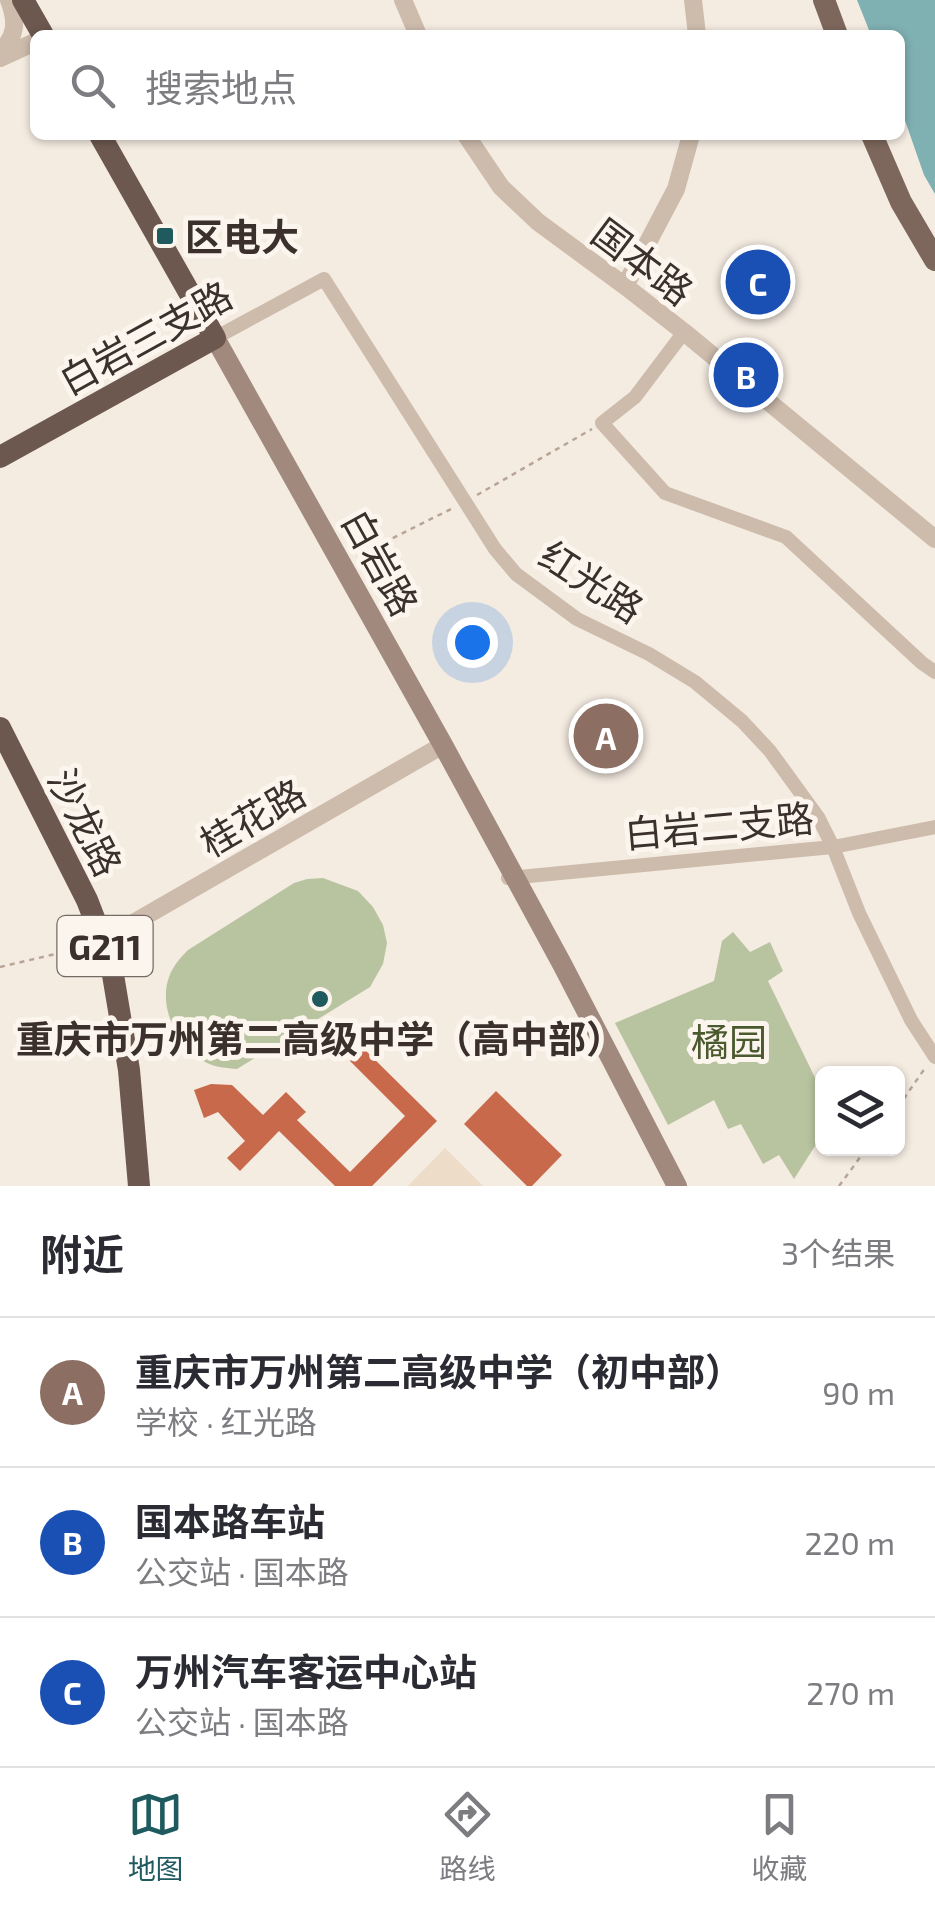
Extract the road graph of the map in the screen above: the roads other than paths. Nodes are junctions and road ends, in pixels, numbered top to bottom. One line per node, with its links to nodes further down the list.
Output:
1 (8, 0): 13 (street)
2 (23, 0): 7 (highway)
3 (403, 0): 8 (street)
4 (693, 0): 9 (street)
5 (824, 0): 10 (main road)
6 (838, 0): 11 (main road)
7 (40, 30)
8 (416, 30)
9 (696, 30)
10 (835, 30)
11 (849, 30)
12 (30, 44): 13 (street)
13 (0, 55)
14 (103, 140): 24 (highway, 白岩路)
15 (469, 140): 22 (street, 国本路)
16 (690, 140): 22 (street)
17 (874, 140): 20 (main road)
18 (889, 140): 19 (main road)
19 (935, 237)
20 (935, 260)
21 (324, 279): 24 (street, 白岩三支路); 32 (street, 红光路)
22 (625, 286): 23 (street, 国本路)
23 (684, 332): 26 (street, 国本路); 27 (street)
24 (211, 340): 25 (highway, 白岩三支路); 30 (main road, 白岩路)
25 (0, 457)
26 (935, 539)
27 (935, 672)
28 (0, 728): 34 (highway, 沙龙路 / G211)
29 (0, 746): 34 (highway, 沙龙路 / G211)
30 (440, 747): 33 (main road, 白岩路); 34 (street, 桂花路)
31 (935, 827): 32 (street, 白岩二支路)
32 (834, 848): 33 (street, 白岩二支路); 35 (street, 红光路)
33 (511, 878): 38 (main road, 白岩路); 39 (main road, 白岩路)
34 (98, 943): 36 (highway, 沙龙路 / G211); 37 (highway, 沙龙路 / G211)
35 (935, 1058)
36 (128, 1186)
37 (140, 1186)
38 (668, 1186)
39 (677, 1186)

